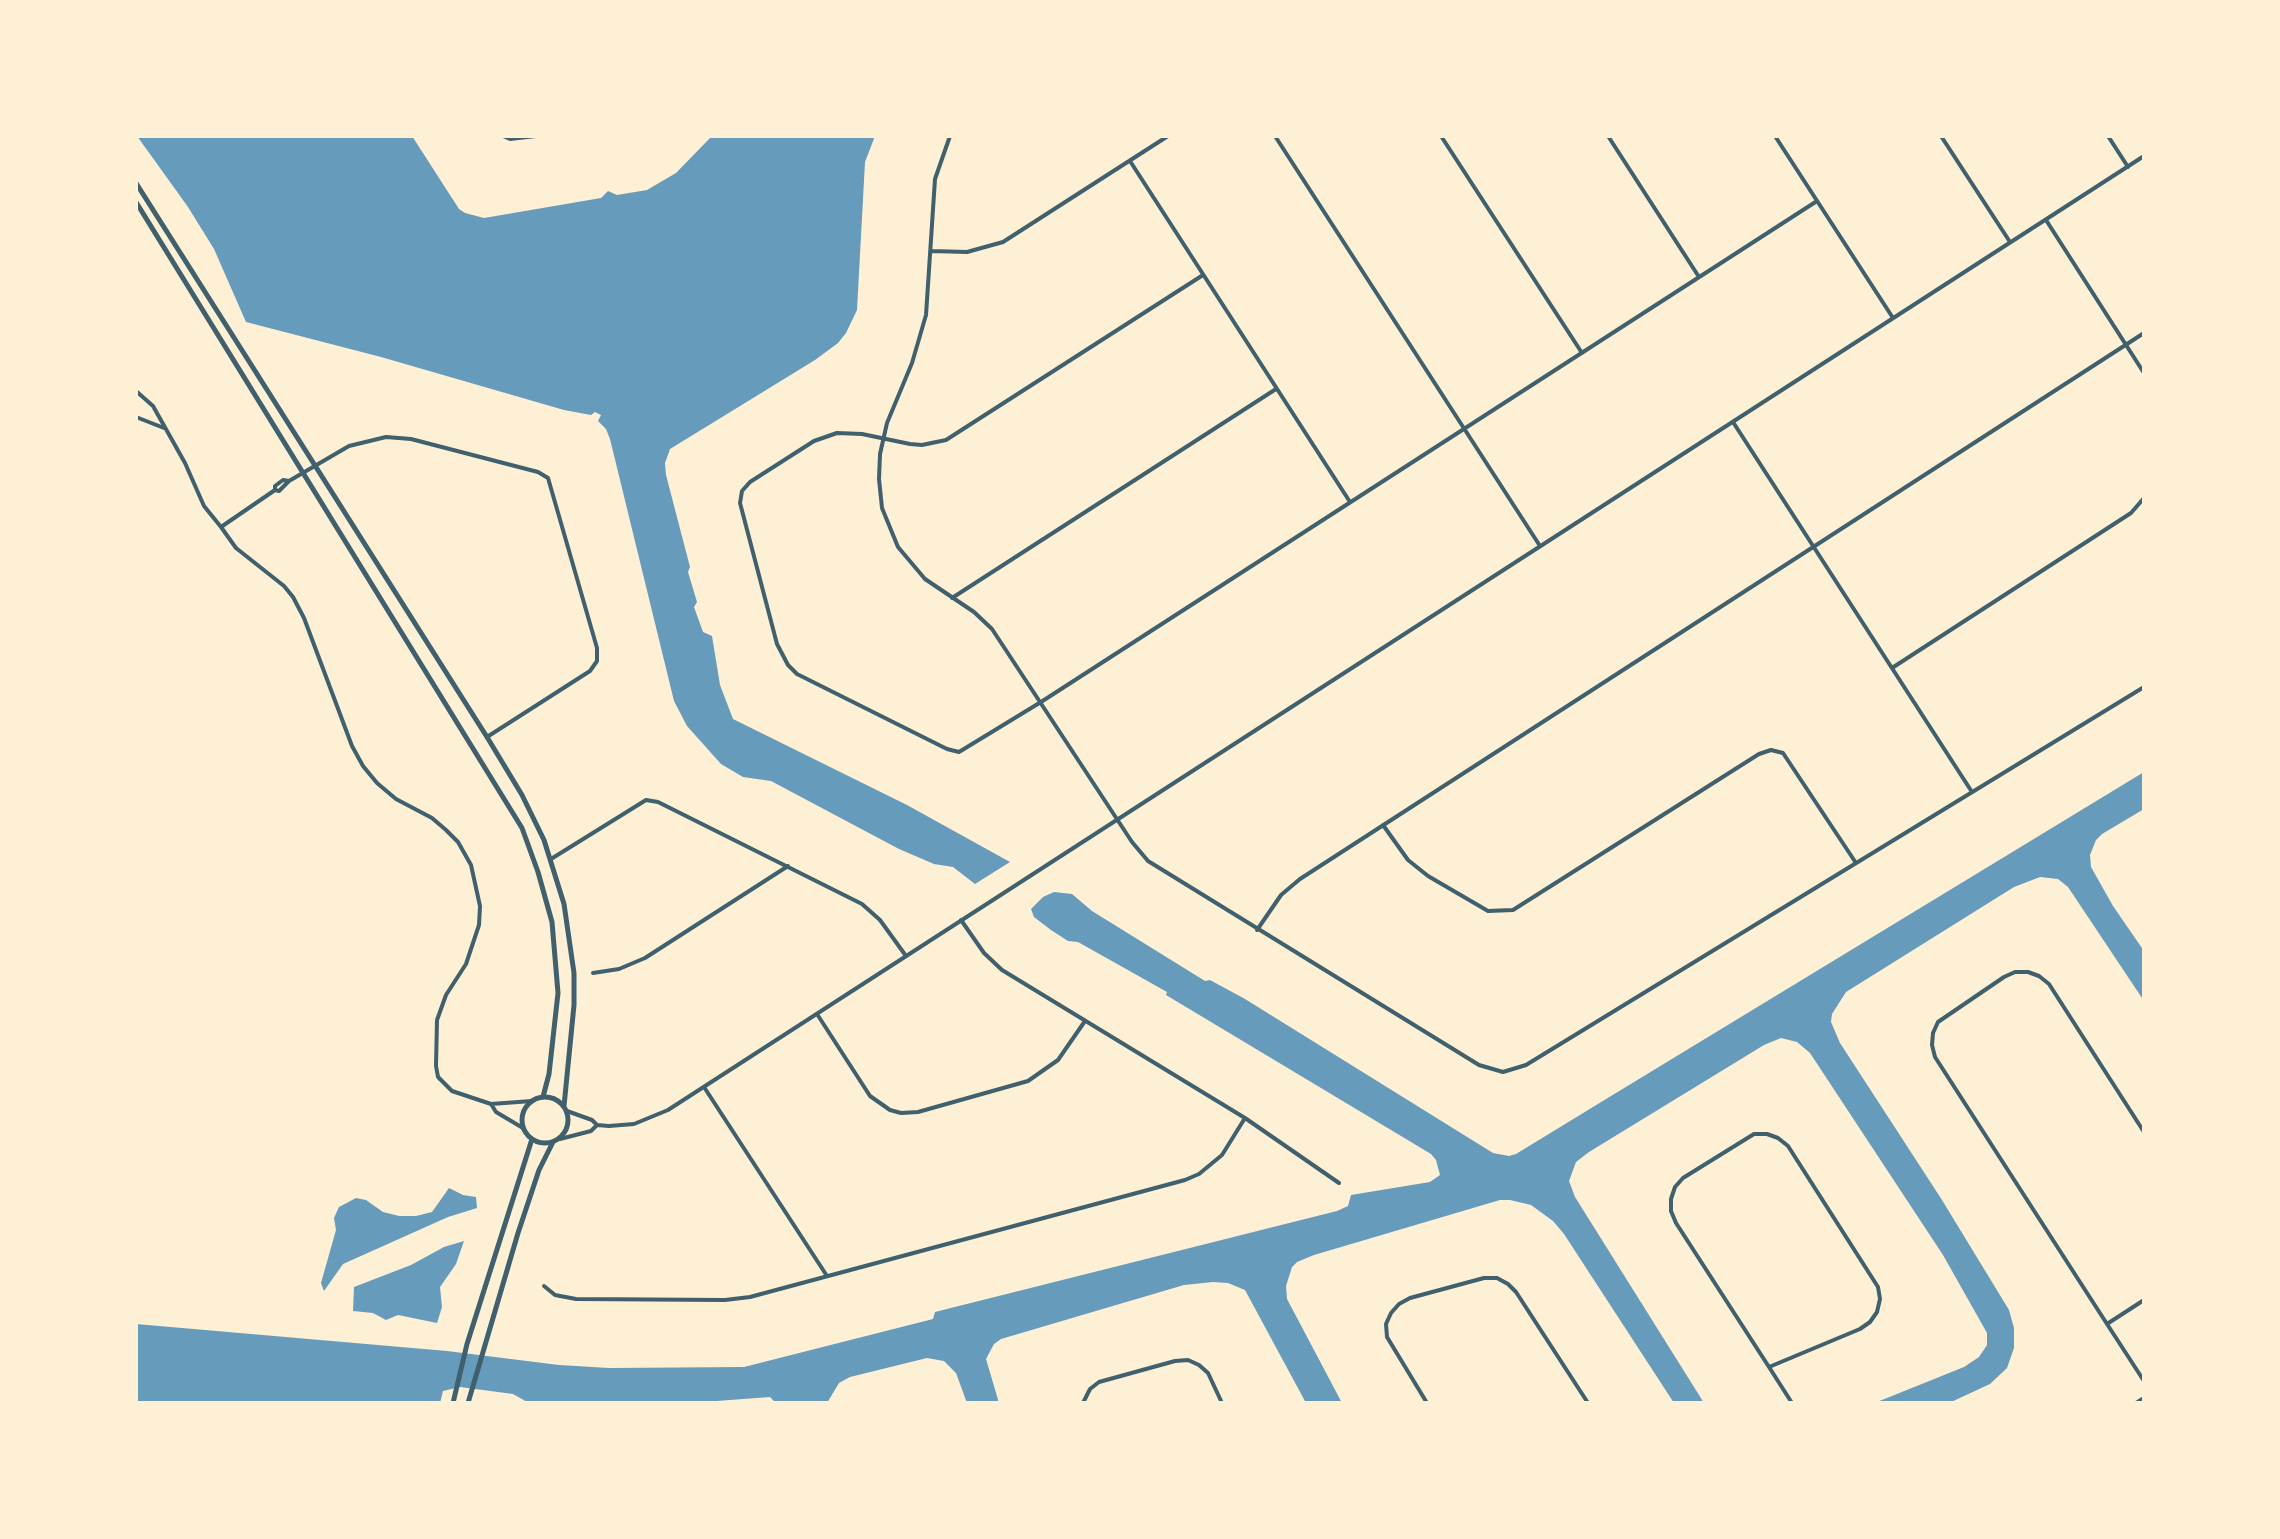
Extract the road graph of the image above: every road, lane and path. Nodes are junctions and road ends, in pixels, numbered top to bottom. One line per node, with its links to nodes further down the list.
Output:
1 (503, 136): 2 (street)
2 (536, 136)
3 (950, 136): 19 (street)
4 (1168, 136): 12 (street)
5 (1275, 136): 32 (street)
6 (1441, 136): 25 (street)
7 (1608, 136): 21 (street)
8 (1775, 136): 15 (street)
9 (1941, 136): 18 (street)
10 (2108, 136): 13 (street)
11 (2144, 156): 13 (street)
12 (1130, 161): 19 (street); 20 (street)
13 (2128, 167): 17 (street)
14 (136, 183): 34 (street)
15 (1817, 201): 21 (street); 22 (street)
16 (136, 202): 35 (street)
17 (2046, 220): 18 (street); 24 (street)
18 (2010, 242): 22 (street)
19 (931, 251): 33 (street)
20 (1203, 275): 27 (street); 33 (street)
21 (1699, 277): 25 (street)
22 (1893, 318): 30 (street)
23 (2144, 333): 24 (street)
24 (2126, 345): 26 (street); 40 (street)
25 (1582, 353): 32 (street)
26 (2144, 373)
27 (1277, 388): 37 (street); 41 (street)
28 (136, 391): 31 (street)
29 (136, 417): 31 (street)
30 (1733, 422): 39 (street); 40 (street)
31 (167, 429): 38 (street)
32 (1464, 429): 37 (street); 39 (street)
33 (883, 439): 41 (street); 44 (street)
34 (316, 465): 35 (street); 45 (street); 45 (street)
35 (303, 473): 38 (street); 59 (street)
36 (2144, 498): 42 (street)
37 (1350, 502): 44 (street)
38 (221, 527): 61 (street)
39 (1540, 546): 47 (street)
40 (1814, 547): 42 (street); 48 (street)
41 (952, 598): 44 (street)
42 (1892, 668): 46 (street)
43 (2144, 687): 46 (street)
44 (1041, 702): 47 (street)
45 (487, 737): 49 (street)
46 (1972, 792): 50 (street)
47 (1117, 819): 52 (street); 53 (street)
48 (1383, 825): 50 (street); 53 (street)
49 (551, 859): 51 (street); 62 (street)
50 (1856, 863): 53 (street)
51 (788, 866): 54 (street); 55 (street)
52 (961, 920): 54 (street); 57 (street)
53 (1257, 930)
54 (906, 956): 56 (street)
55 (593, 973)
56 (817, 1014): 57 (street); 58 (street)
57 (1086, 1021): 63 (street)
58 (704, 1087): 64 (street); 70 (street)
59 (543, 1097): 60 (street); 62 (street)
60 (532, 1101): 61 (street); 65 (street)
61 (491, 1104): 65 (street)
62 (566, 1108): 64 (street); 68 (street)
63 (1245, 1118): 69 (street); 70 (street)
64 (597, 1125): 68 (street)
65 (523, 1128): 67 (street)
66 (2144, 1132): 73 (street)
67 (532, 1139): 68 (street); 77 (street)
68 (556, 1140): 78 (street)
69 (1339, 1183)
70 (827, 1276): 71 (street)
71 (544, 1286)
72 (2144, 1300): 73 (street)
73 (2107, 1324): 75 (street)
74 (1769, 1367): 74 (street); 83 (street)
75 (2144, 1381)
76 (2144, 1398): 84 (street)
77 (453, 1401)
78 (468, 1403)
79 (1083, 1403): 80 (street)
80 (1222, 1403)
81 (1427, 1403): 82 (street)
82 (1588, 1403)
83 (1792, 1403)
84 (2136, 1403)

